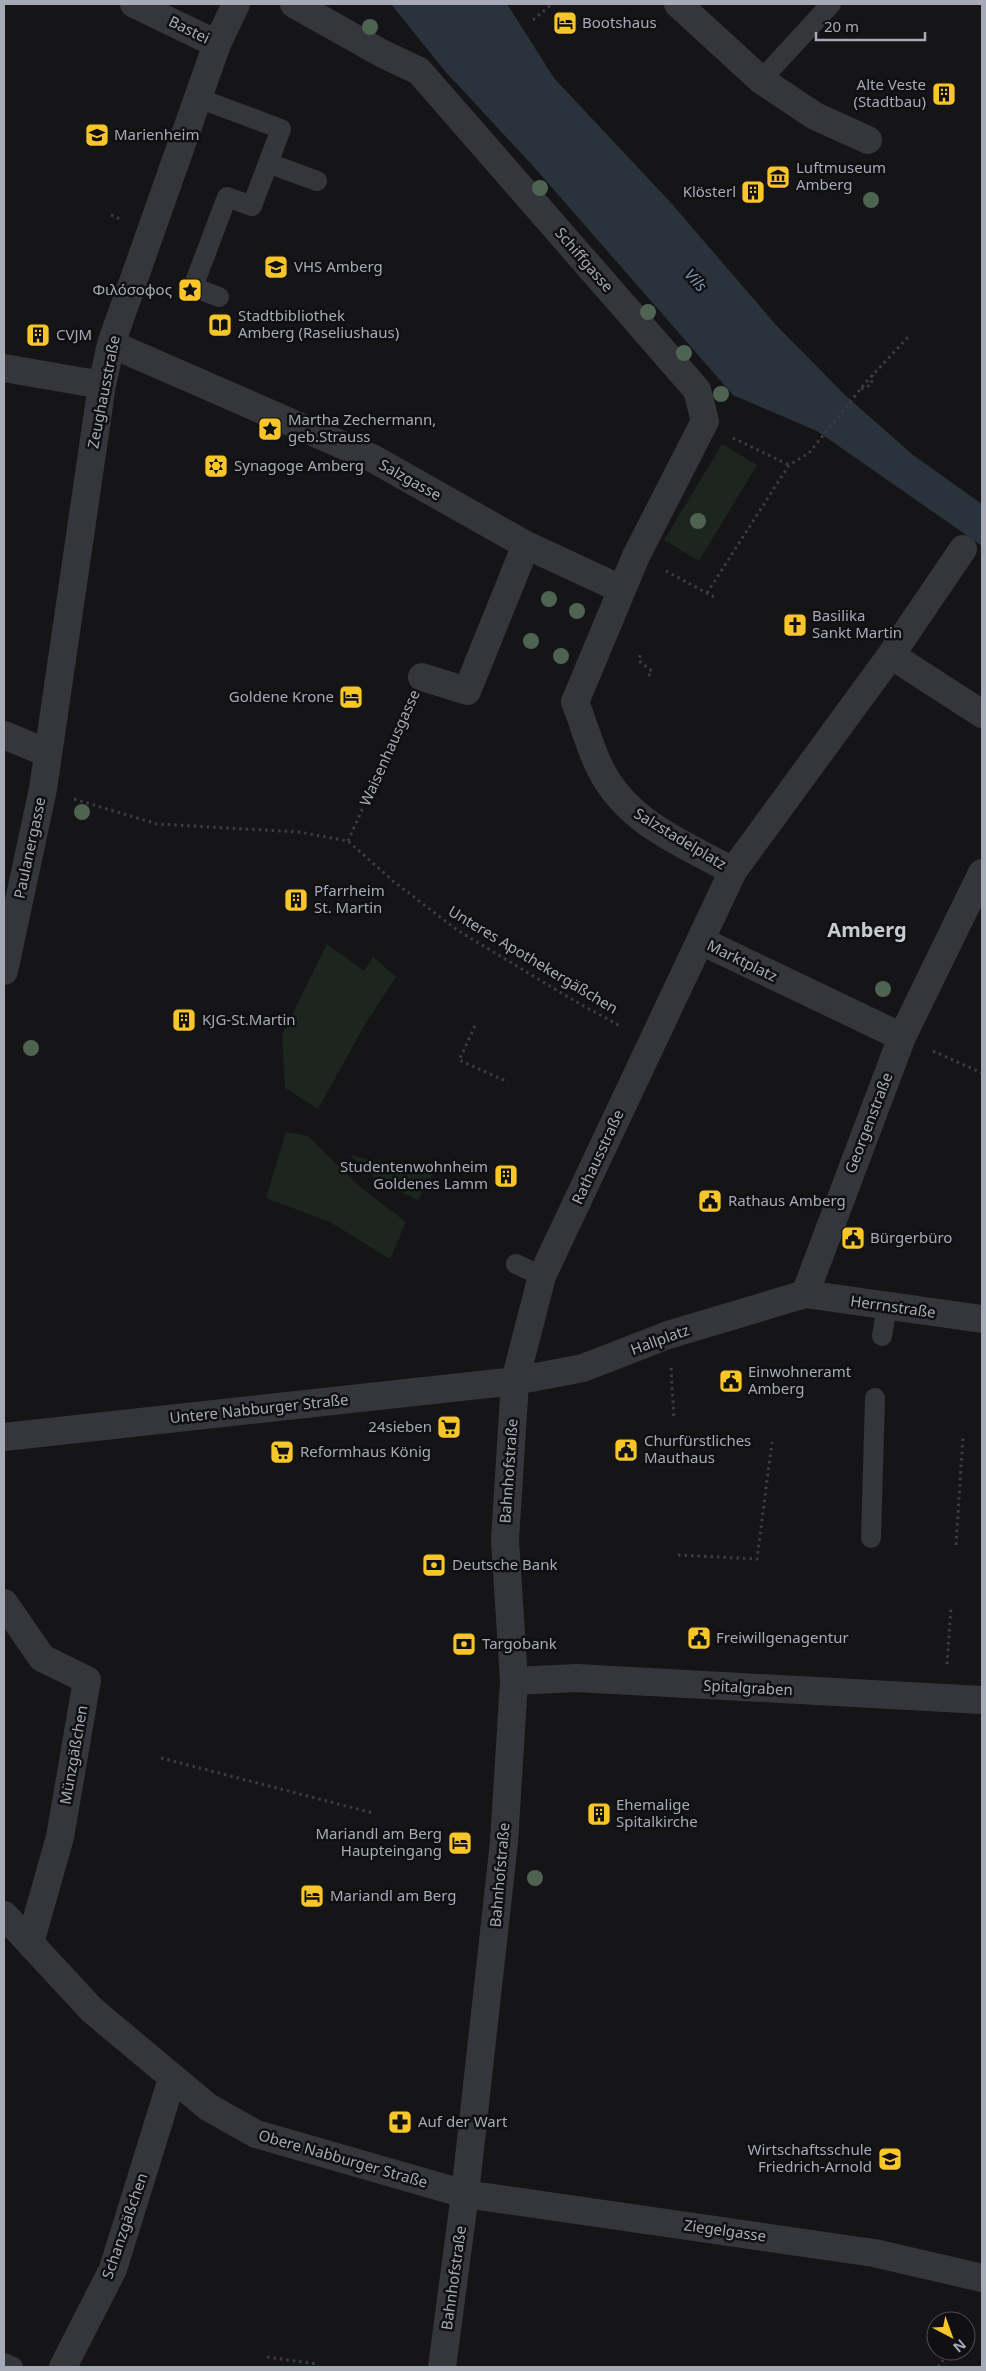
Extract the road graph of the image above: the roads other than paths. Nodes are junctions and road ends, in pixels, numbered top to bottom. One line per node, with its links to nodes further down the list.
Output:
1 (134, 4): 6 (street, Bastei)
2 (236, 4): 6 (street)
3 (294, 4): 18 (street, Schiffgasse)
4 (678, 4): 7 (street)
5 (831, 4): 7 (lane)
6 (217, 44): 8 (street, Zeughausstraße)
7 (761, 80): 9 (street)
8 (198, 98): 10 (lane); 13 (street, Zeughausstraße)
9 (868, 140)
10 (268, 163): 11 (lane); 12 (lane)
11 (317, 181)
12 (219, 297)
13 (111, 344): 15 (street, Zeughausstraße); 16 (street, Salzgasse)
14 (4, 368): 15 (street)
15 (102, 385): 23 (street, Zeughausstraße)
16 (526, 545): 18 (street, Salzgasse); 20 (street, Waisenhausgasse)
17 (963, 549): 19 (street, Marktplatz)
18 (621, 589): 24 (street, Salzstadelplatz)
19 (891, 655): 21 (street); 24 (street, Marktplatz)
20 (422, 677)
21 (982, 714)
22 (4, 735): 23 (street)
23 (47, 753): 27 (street, Paulanergasse)
24 (733, 871): 26 (street, Marktplatz)
25 (982, 873): 28 (street)
26 (701, 941): 28 (street, Marktplatz); 30 (street, Rathausstraße)
27 (4, 972)
28 (902, 1037): 31 (street, Georgenstraße)
29 (516, 1264): 30 (lane)
30 (542, 1276): 35 (street, Rathausstraße)
31 (805, 1294): 32 (street, Herrnstraße); 35 (street, Hallplatz)
32 (887, 1306): 33 (street, Herrnstraße); 34 (lane)
33 (982, 1318)
34 (882, 1336)
35 (515, 1381): 37 (street, Untere Nabburger Straße); 40 (street, Bahnhofstraße)
36 (875, 1398): 38 (lane)
37 (4, 1437)
38 (871, 1538)
39 (4, 1603): 43 (street, Münzgäßchen)
40 (514, 1681): 41 (street, Spitalgraben); 45 (street, Bahnhofstraße)
41 (982, 1700)
42 (4, 1915): 43 (street, Obere Nabburger Straße)
43 (30, 1943): 44 (street, Obere Nabburger Straße)
44 (172, 2079): 45 (street, Obere Nabburger Straße); 49 (street, Schanzgäßchen)
45 (465, 2194): 46 (street, Ziegelgasse); 50 (street, Bahnhofstraße)
46 (982, 2278)
47 (4, 2363): 48 (lane)
48 (13, 2367)
49 (63, 2367)
50 (442, 2367)

